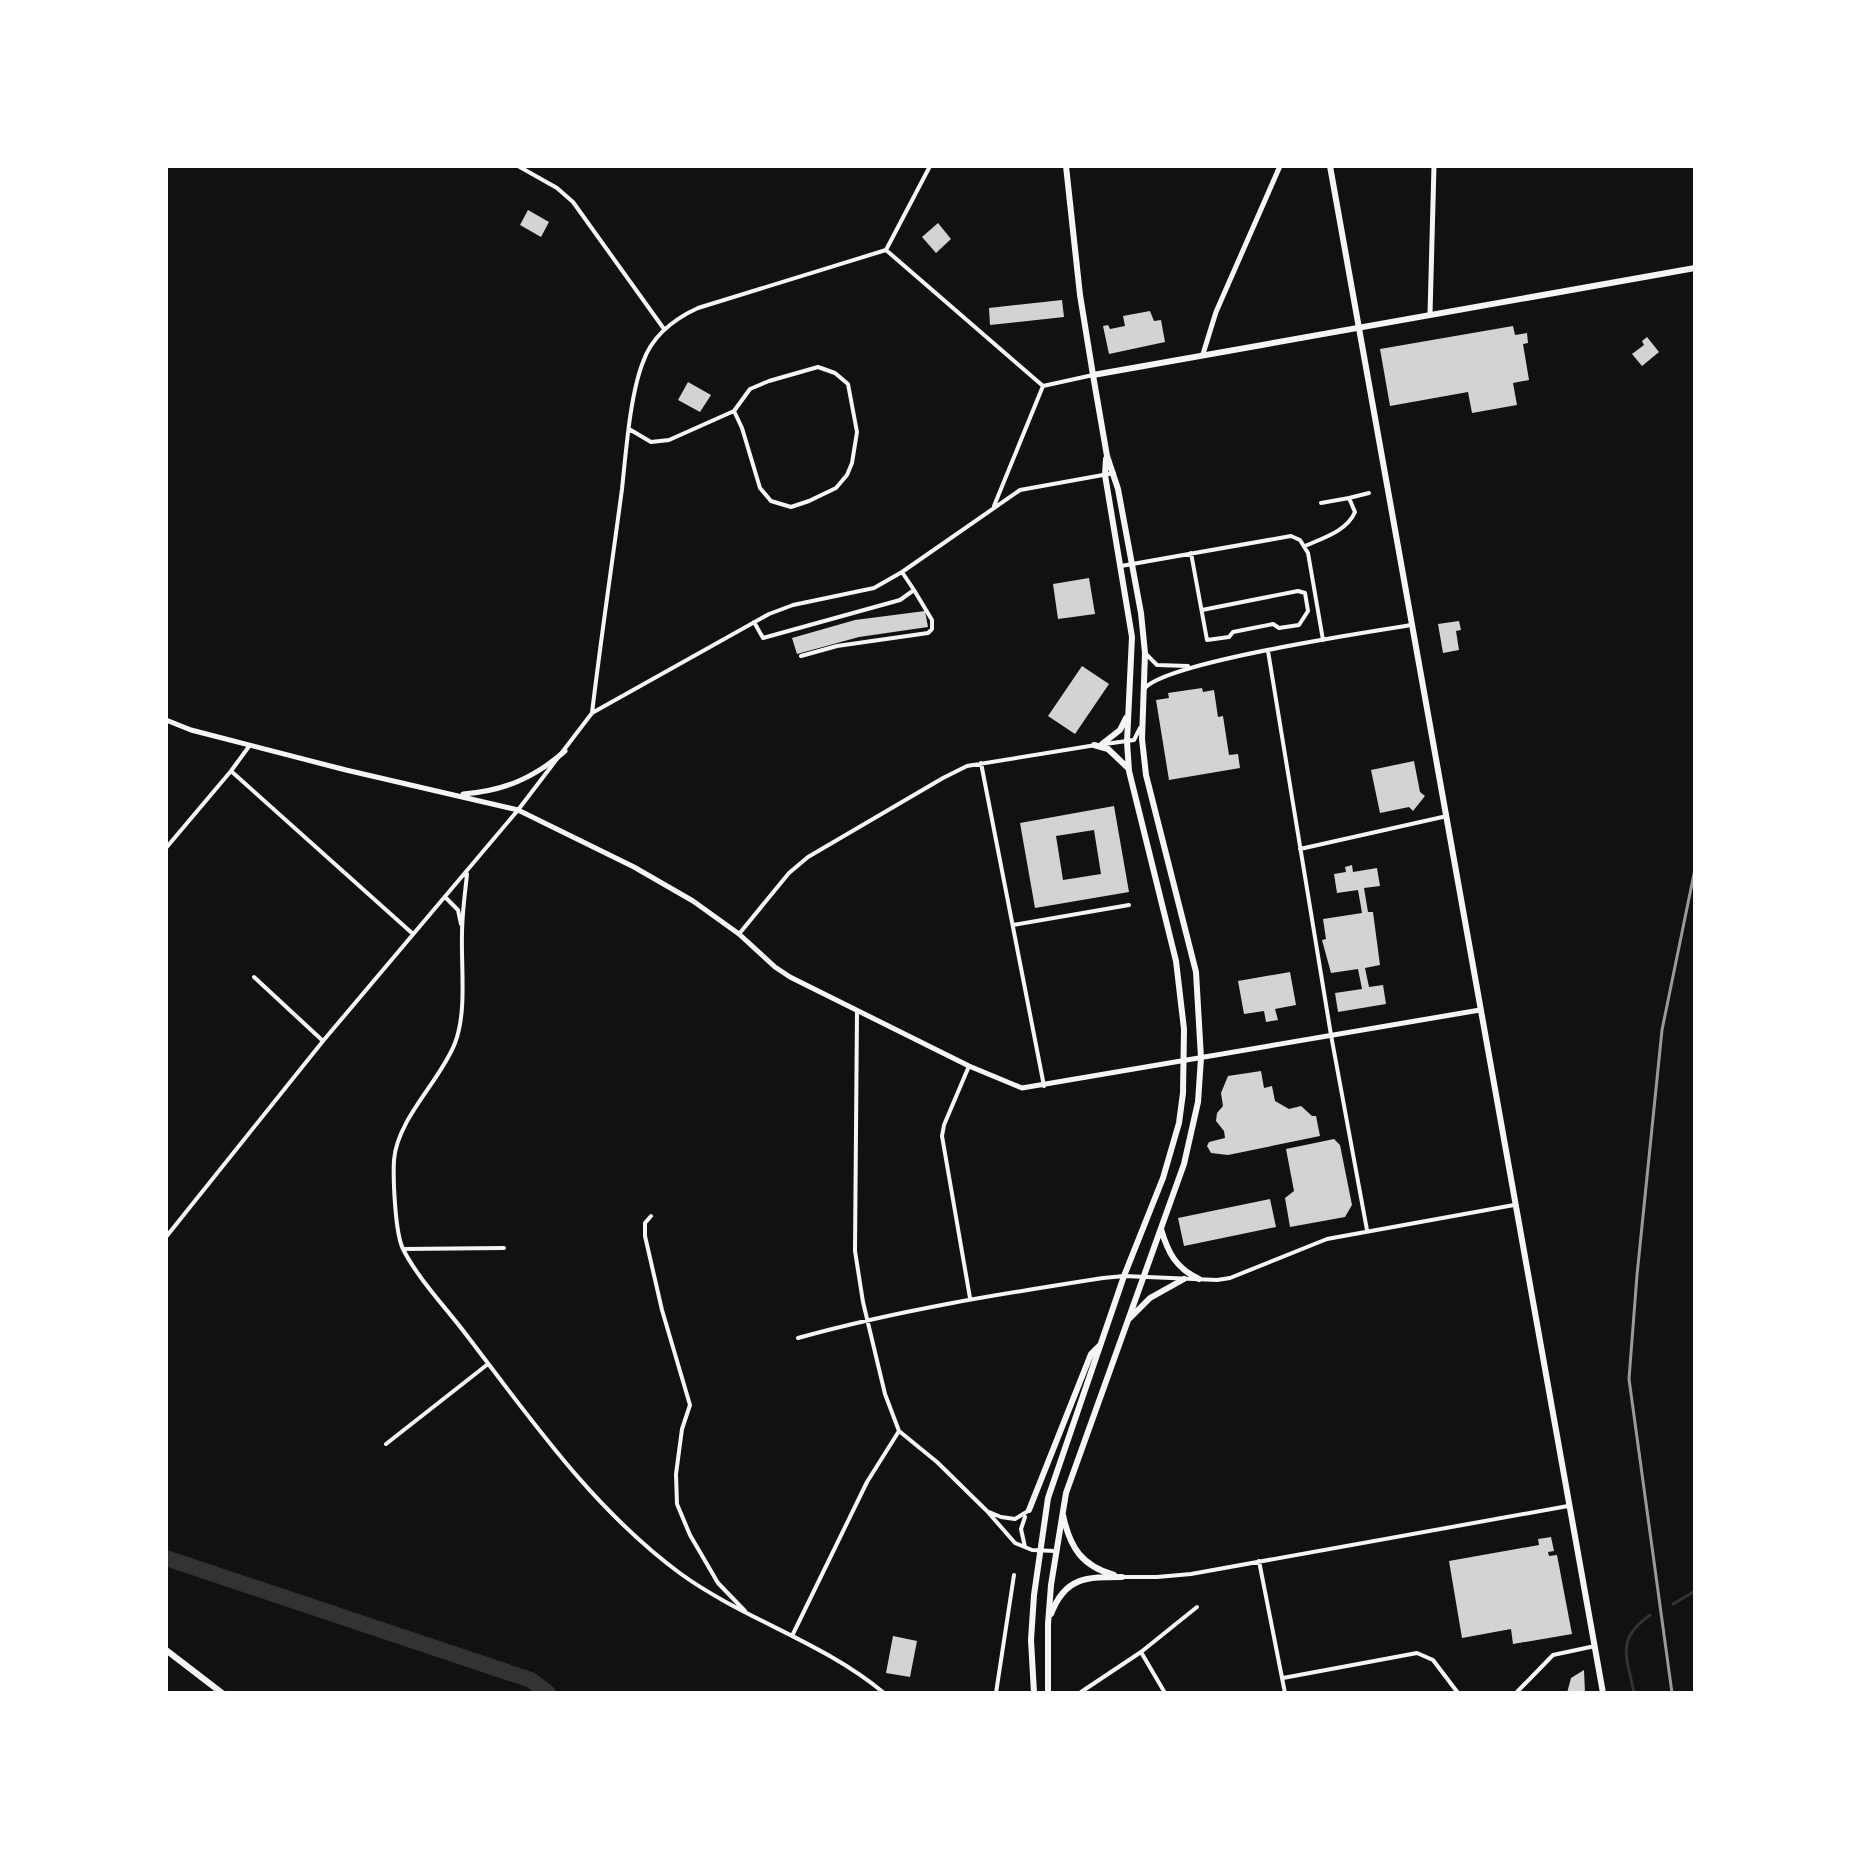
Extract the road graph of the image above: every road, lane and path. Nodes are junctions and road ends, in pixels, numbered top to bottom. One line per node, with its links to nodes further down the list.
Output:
1 (518, 166): 11 (street)
2 (930, 166): 7 (street)
3 (1066, 166): 13 (main road)
4 (1280, 166): 12 (street)
5 (1330, 166): 10 (main road)
6 (1434, 166): 9 (street)
7 (886, 250): 11 (street); 14 (street)
8 (1695, 268): 9 (main road)
9 (1430, 314): 10 (main road)
10 (1358, 328): 12 (main road); 32 (main road)
11 (664, 329): 16 (street)
12 (1203, 354): 13 (main road)
13 (1093, 375): 14 (street); 17 (main road)
14 (1043, 386): 23 (street)
15 (734, 411): 15 (street); 16 (street)
16 (629, 429): 40 (street)
17 (1107, 456): 18 (main road); 19 (main road)
18 (1114, 473): 19 (street); 26 (main road)
19 (1105, 475): 23 (street); 27 (main road)
20 (1369, 493): 21 (street)
21 (1349, 498): 22 (street); 24 (street)
22 (1321, 503)
23 (994, 506): 28 (street)
24 (1305, 546): 25 (street); 33 (street)
25 (1191, 553): 26 (street); 30 (street)
26 (1133, 563): 27 (street); 35 (main road)
27 (1121, 566): 39 (main road)
28 (902, 572): 29 (street); 31 (street)
29 (914, 590): 31 (street); 36 (street)
30 (1202, 610): 30 (street)
31 (754, 622): 40 (street)
32 (1412, 625): 33 (street); 52 (main road)
33 (1323, 640): 34 (street)
34 (1268, 651): 37 (street); 54 (street)
35 (1145, 653): 37 (street); 38 (main road)
36 (801, 656)
37 (1195, 666): 38 (street)
38 (1143, 691): 42 (main road)
39 (1128, 710): 43 (main road); 44 (main road)
40 (592, 713): 46 (street)
41 (166, 720): 45 (street)
42 (1142, 723): 43 (street); 67 (main road)
43 (1127, 742): 44 (street); 49 (main road)
44 (1098, 744): 47 (street); 49 (main road)
45 (250, 745): 48 (street); 50 (street)
46 (565, 751): 50 (street); 51 (street)
47 (981, 763): 58 (street); 61 (street)
48 (231, 771): 53 (street); 60 (street)
49 (1129, 771): 68 (main road)
50 (458, 794): 51 (street)
51 (518, 810): 55 (street); 61 (street)
52 (1447, 816): 54 (street); 63 (main road)
53 (166, 848)
54 (1300, 849): 65 (street)
55 (467, 872): 56 (street); 59 (street)
56 (445, 897): 59 (street); 60 (street)
57 (1129, 905): 58 (street)
58 (1013, 925): 70 (street)
59 (462, 931): 77 (street)
60 (413, 934): 66 (street)
61 (739, 934): 64 (street)
62 (254, 977): 66 (street)
63 (1480, 1010): 65 (street); 71 (main road)
64 (857, 1011): 69 (street); 83 (street)
65 (1331, 1035): 67 (street); 74 (street)
66 (323, 1041): 75 (street)
67 (1201, 1058): 68 (street); 73 (main road)
68 (1186, 1061): 70 (street); 78 (main road)
69 (969, 1066): 70 (street); 82 (street)
70 (1044, 1086)
71 (1514, 1205): 74 (street); 90 (main road)
72 (651, 1216): 101 (street)
73 (1161, 1229): 79 (main road); 81 (main road)
74 (1367, 1230): 81 (street)
75 (166, 1237)
76 (504, 1248): 77 (street)
77 (403, 1249): 87 (street)
78 (1124, 1276): 79 (street); 82 (street); 86 (main road)
79 (1144, 1276): 80 (street); 84 (main road)
80 (1184, 1279): 81 (street); 84 (main road)
81 (1199, 1279)
82 (970, 1298): 83 (street)
83 (867, 1319): 85 (street); 88 (street)
84 (1127, 1321): 93 (main road)
85 (798, 1338)
86 (1103, 1342): 91 (main road); 95 (main road)
87 (488, 1364): 89 (street); 101 (street)
88 (899, 1431): 92 (street); 103 (street)
89 (386, 1444)
90 (1570, 1505): 97 (street); 104 (main road)
91 (1029, 1510): 92 (street); 94 (street)
92 (987, 1511): 94 (street)
93 (1062, 1511): 96 (main road); 99 (main road)
94 (1025, 1549): 95 (street)
95 (1039, 1551): 96 (street); 112 (main road)
96 (1055, 1551): 102 (main road)
97 (1259, 1561): 99 (street); 107 (street)
98 (1014, 1575): 111 (street)
99 (1122, 1577): 102 (main road)
100 (1197, 1607): 106 (street)
101 (749, 1616): 103 (street)
102 (1048, 1624): 113 (main road)
103 (792, 1636): 110 (street)
104 (1595, 1646): 117 (street); 118 (main road)
105 (166, 1650): 109 (main road)
106 (1141, 1652): 108 (street); 114 (street)
107 (1283, 1678): 115 (street); 116 (street)
108 (1081, 1692)
109 (222, 1693)
110 (884, 1693)
111 (996, 1693)
112 (1034, 1693)
113 (1048, 1693)
114 (1165, 1693)
115 (1285, 1693)
116 (1458, 1693)
117 (1516, 1693)
118 (1603, 1693)

